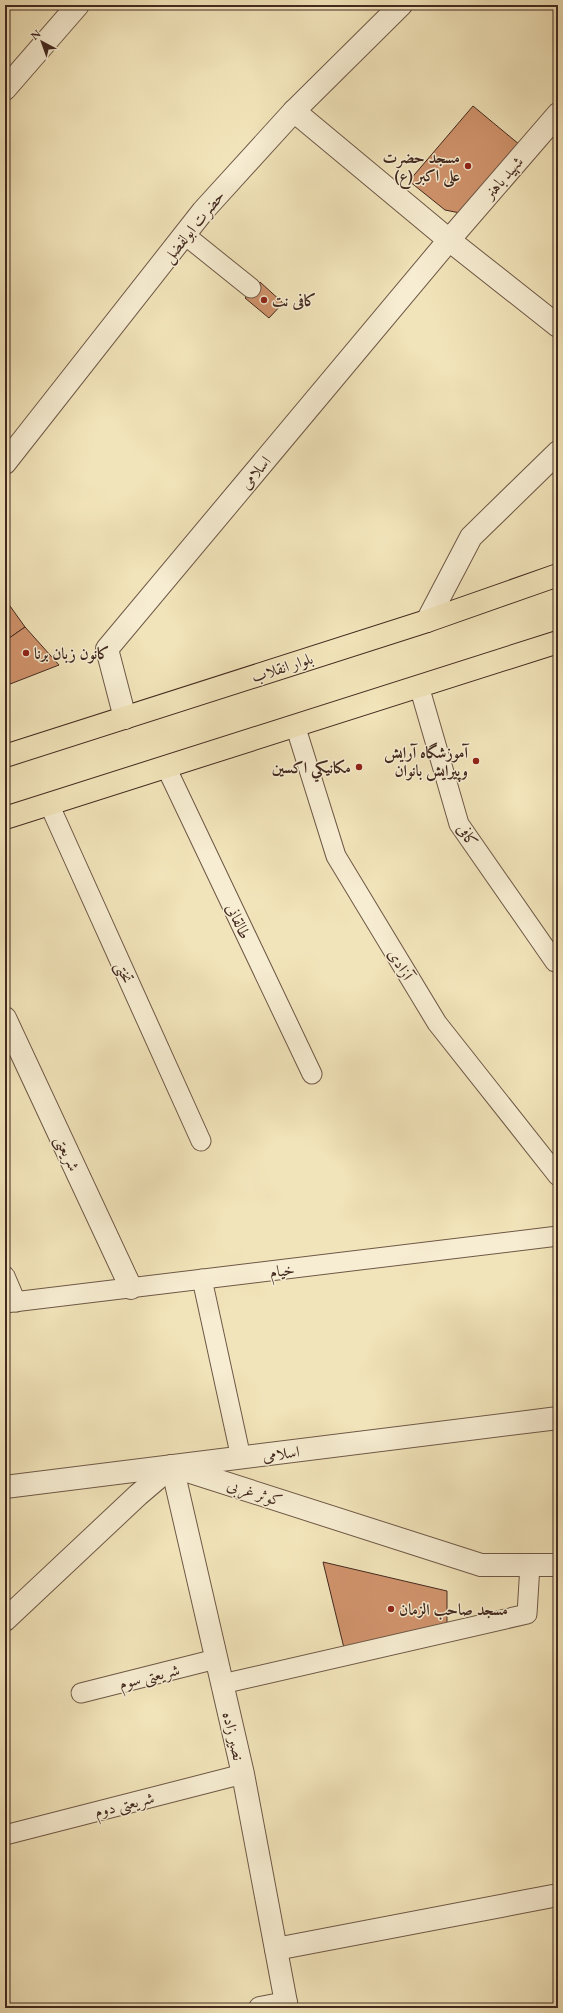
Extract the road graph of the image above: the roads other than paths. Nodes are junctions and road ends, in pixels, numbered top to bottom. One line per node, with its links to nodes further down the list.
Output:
1 (78, 5): 3 (street)
2 (401, 5): 4 (street, حضرت ابولفضل)
3 (5, 89)
4 (294, 110): 6 (street, حضرت ابولفضل); 7 (street)
5 (558, 114): 7 (street, شهید باهنر)
6 (185, 235): 8 (lane); 11 (street, حضرت ابولفضل)
7 (449, 240): 9 (street); 16 (street, اسلامی)
8 (252, 288)
9 (556, 319)
10 (558, 452): 13 (street)
11 (5, 463)
12 (558, 575): 13 (main road, بلوار انقلاب)
13 (427, 621): 16 (main road, بلوار انقلاب)
14 (558, 642): 15 (main road)
15 (419, 686): 17 (main road); 22 (lane, کافی)
16 (125, 718): 18 (main road, بلوار انقلاب)
17 (295, 725): 19 (main road); 26 (lane, آزادی)
18 (5, 756)
19 (166, 767): 20 (main road); 24 (lane, طالقانی)
20 (49, 804): 21 (main road); 25 (lane, تختی)
21 (5, 818)
22 (558, 959)
23 (5, 1018): 30 (street, شریعتی)
24 (312, 1074)
25 (201, 1141)
26 (558, 1176)
27 (558, 1236): 29 (lane, خیام)
28 (5, 1276): 31 (lane)
29 (202, 1279): 30 (lane, خیام); 33 (lane)
30 (130, 1288): 31 (lane, خیام)
31 (10, 1302)
32 (558, 1418): 33 (street, اسلامی)
33 (241, 1458): 34 (street, اسلامی)
34 (172, 1466): 35 (street, اسلامی); 36 (street, کوثر غربی); 38 (street); 39 (street, نصیر زاده)
35 (5, 1487)
36 (530, 1565): 37 (street, کوثر غربی); 40 (lane)
37 (558, 1565)
38 (5, 1620)
39 (216, 1659): 40 (street, نصیر زاده); 41 (lane, شریعتی سوم)
40 (222, 1684): 42 (street, نصیر زاده)
41 (81, 1693)
42 (243, 1774): 43 (lane, شریعتی دوم); 45 (street, نصیر زاده)
43 (5, 1835)
44 (558, 1896): 45 (street)
45 (276, 1949): 46 (street, نصیر زاده)
46 (287, 2006): 47 (street)
47 (260, 2008)

